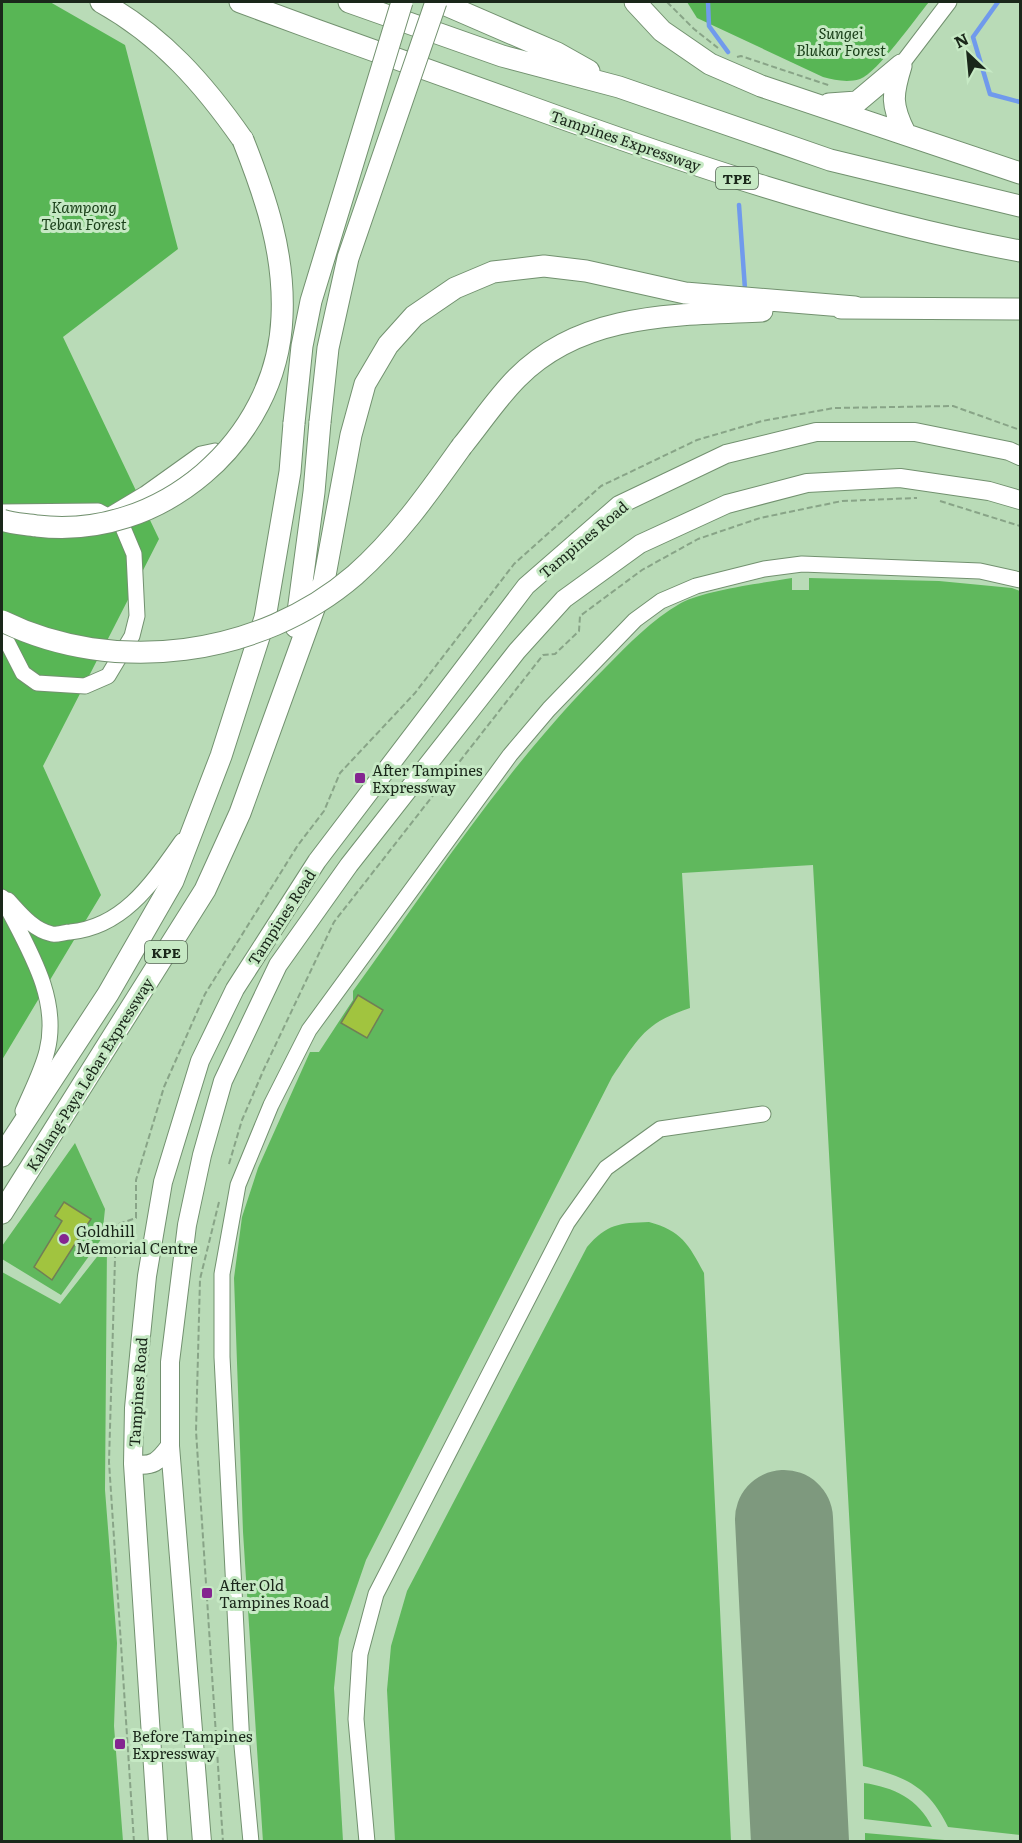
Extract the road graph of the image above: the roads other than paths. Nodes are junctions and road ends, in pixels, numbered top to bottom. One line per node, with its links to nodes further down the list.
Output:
1 (101, 2): 22 (highway, bridge)
2 (240, 2): 14 (highway, Tampines Expressway / TPE)
3 (349, 2): 9 (highway)
4 (402, 2): 27 (highway, KPE, bridge)
5 (437, 2): 9 (highway); 26 (highway, bridge)
6 (634, 2): 10 (highway)
7 (949, 2): 8 (street)
8 (901, 65): 10 (highway); 11 (highway)
9 (618, 87): 13 (highway)
10 (820, 105): 11 (highway)
11 (905, 133): 12 (highway)
12 (1020, 173)
13 (1020, 206)
14 (1020, 251)
15 (855, 307): 16 (highway); 24 (highway, bridge); 26 (highway)
16 (1020, 309)
17 (225, 456): 21 (street)
18 (1020, 456): 33 (main road, Tampines Road)
19 (1020, 500): 32 (main road, Tampines Road)
20 (2, 512): 21 (street)
21 (110, 515): 25 (street)
22 (2, 520)
23 (1020, 580): 36 (street)
24 (2, 621)
25 (2, 632)
26 (290, 672): 31 (highway, Kallang-Paya Lebar Expressway / KPE)
27 (194, 826): 28 (street); 30 (highway, KPE)
28 (2, 895): 30 (street)
29 (763, 1114): 37 (street)
30 (6, 1149)
31 (2, 1213)
32 (170, 1446): 33 (main road); 35 (main road, Tampines Road)
33 (133, 1464): 34 (main road, Tampines Road)
34 (158, 1842)
35 (202, 1842)
36 (250, 1842)
37 (367, 1842)

